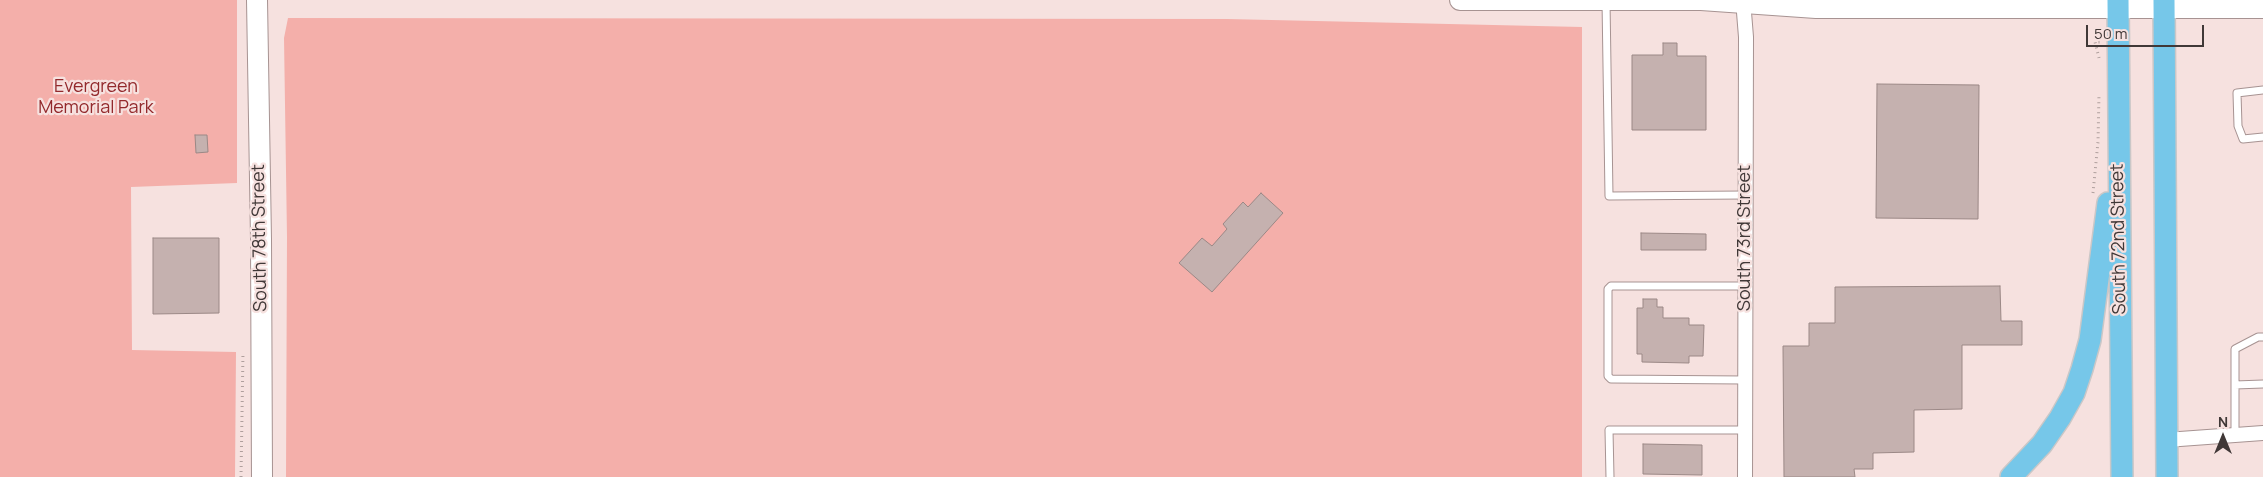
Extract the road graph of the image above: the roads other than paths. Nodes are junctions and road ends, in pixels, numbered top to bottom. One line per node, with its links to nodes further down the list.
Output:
1 (257, 0): 21 (main road, South 78th Street)
2 (1460, 0): 3 (main road)
3 (1606, 1): 4 (main road); 11 (lane)
4 (1743, 2): 5 (main road); 11 (street, South 73rd Street)
5 (2118, 4): 6 (main road); 9 (main road, South 72nd Street)
6 (2164, 4): 7 (main road); 20 (main road)
7 (2263, 8)
8 (2263, 90): 10 (lane)
9 (2118, 131): 24 (main road); 25 (main road, South 72nd Street)
10 (2263, 137)
11 (1745, 195): 12 (street, South 73rd Street)
12 (1744, 286): 14 (street, South 73rd Street); 14 (lane)
13 (2263, 337): 16 (lane)
14 (1744, 380): 17 (street, South 73rd Street)
15 (2263, 384): 16 (lane)
16 (2235, 385): 19 (lane)
17 (1744, 430): 22 (lane); 23 (street, South 73rd Street)
18 (2263, 433): 19 (street)
19 (2235, 435): 20 (street)
20 (2166, 440): 26 (main road)
21 (262, 477)
22 (1610, 477)
23 (1745, 477)
24 (2011, 477)
25 (2122, 477)
26 (2167, 477)

